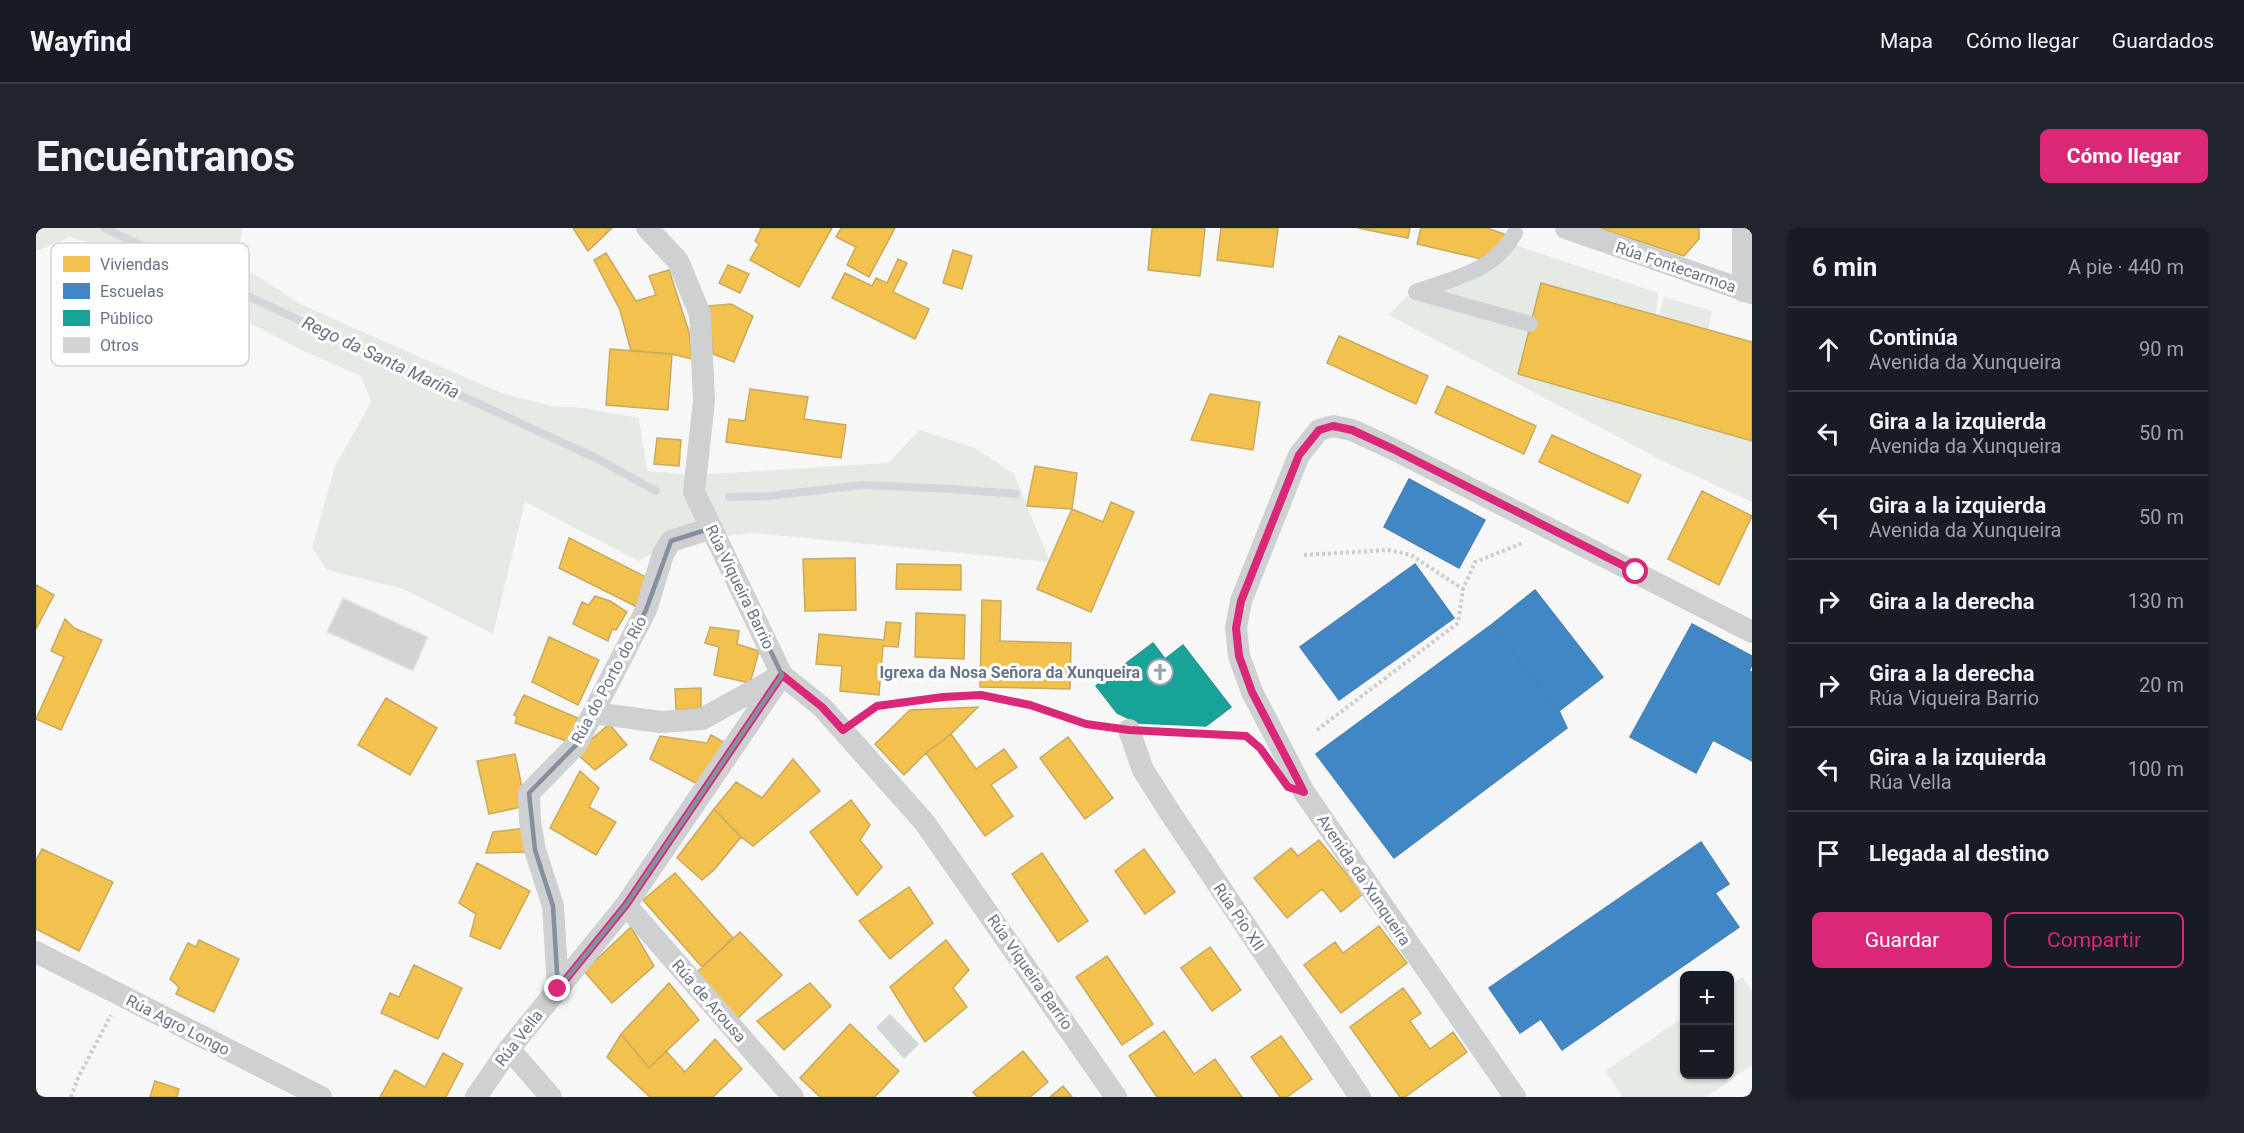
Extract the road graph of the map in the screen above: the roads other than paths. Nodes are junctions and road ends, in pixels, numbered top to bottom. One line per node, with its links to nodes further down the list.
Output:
1 (647, 228): 7 (street, Rúa Viqueira Barrio)
2 (1566, 228): 5 (street, Rúa Fontecarmoa)
3 (1743, 228): 5 (street)
4 (1515, 233): 6 (street)
5 (1747, 292)
6 (1530, 324)
7 (712, 528): 9 (street, Rúa Viqueira Barrio); 10 (street, Rúa do Porto do Río)
8 (1752, 632): 22 (street, Avenida da Xunqueira)
9 (782, 675): 10 (street); 12 (street, Rúa Vella); 20 (street, Rúa Viqueira Barrio)
10 (594, 713): 14 (street, Rúa do Porto do Río)
11 (1129, 730): 21 (street, Rúa Pío XII)
12 (626, 905): 14 (street, Rúa Vella); 19 (street, Rúa de Arousa)
13 (36, 952): 16 (street, Rúa Agro Longo)
14 (558, 989): 15 (street, Rúa Vella)
15 (509, 1049): 17 (street, Rúa Vella); 18 (street)
16 (321, 1097)
17 (476, 1097)
18 (551, 1097)
19 (793, 1097)
20 (1116, 1097)
21 (1360, 1097)
22 (1515, 1097)

